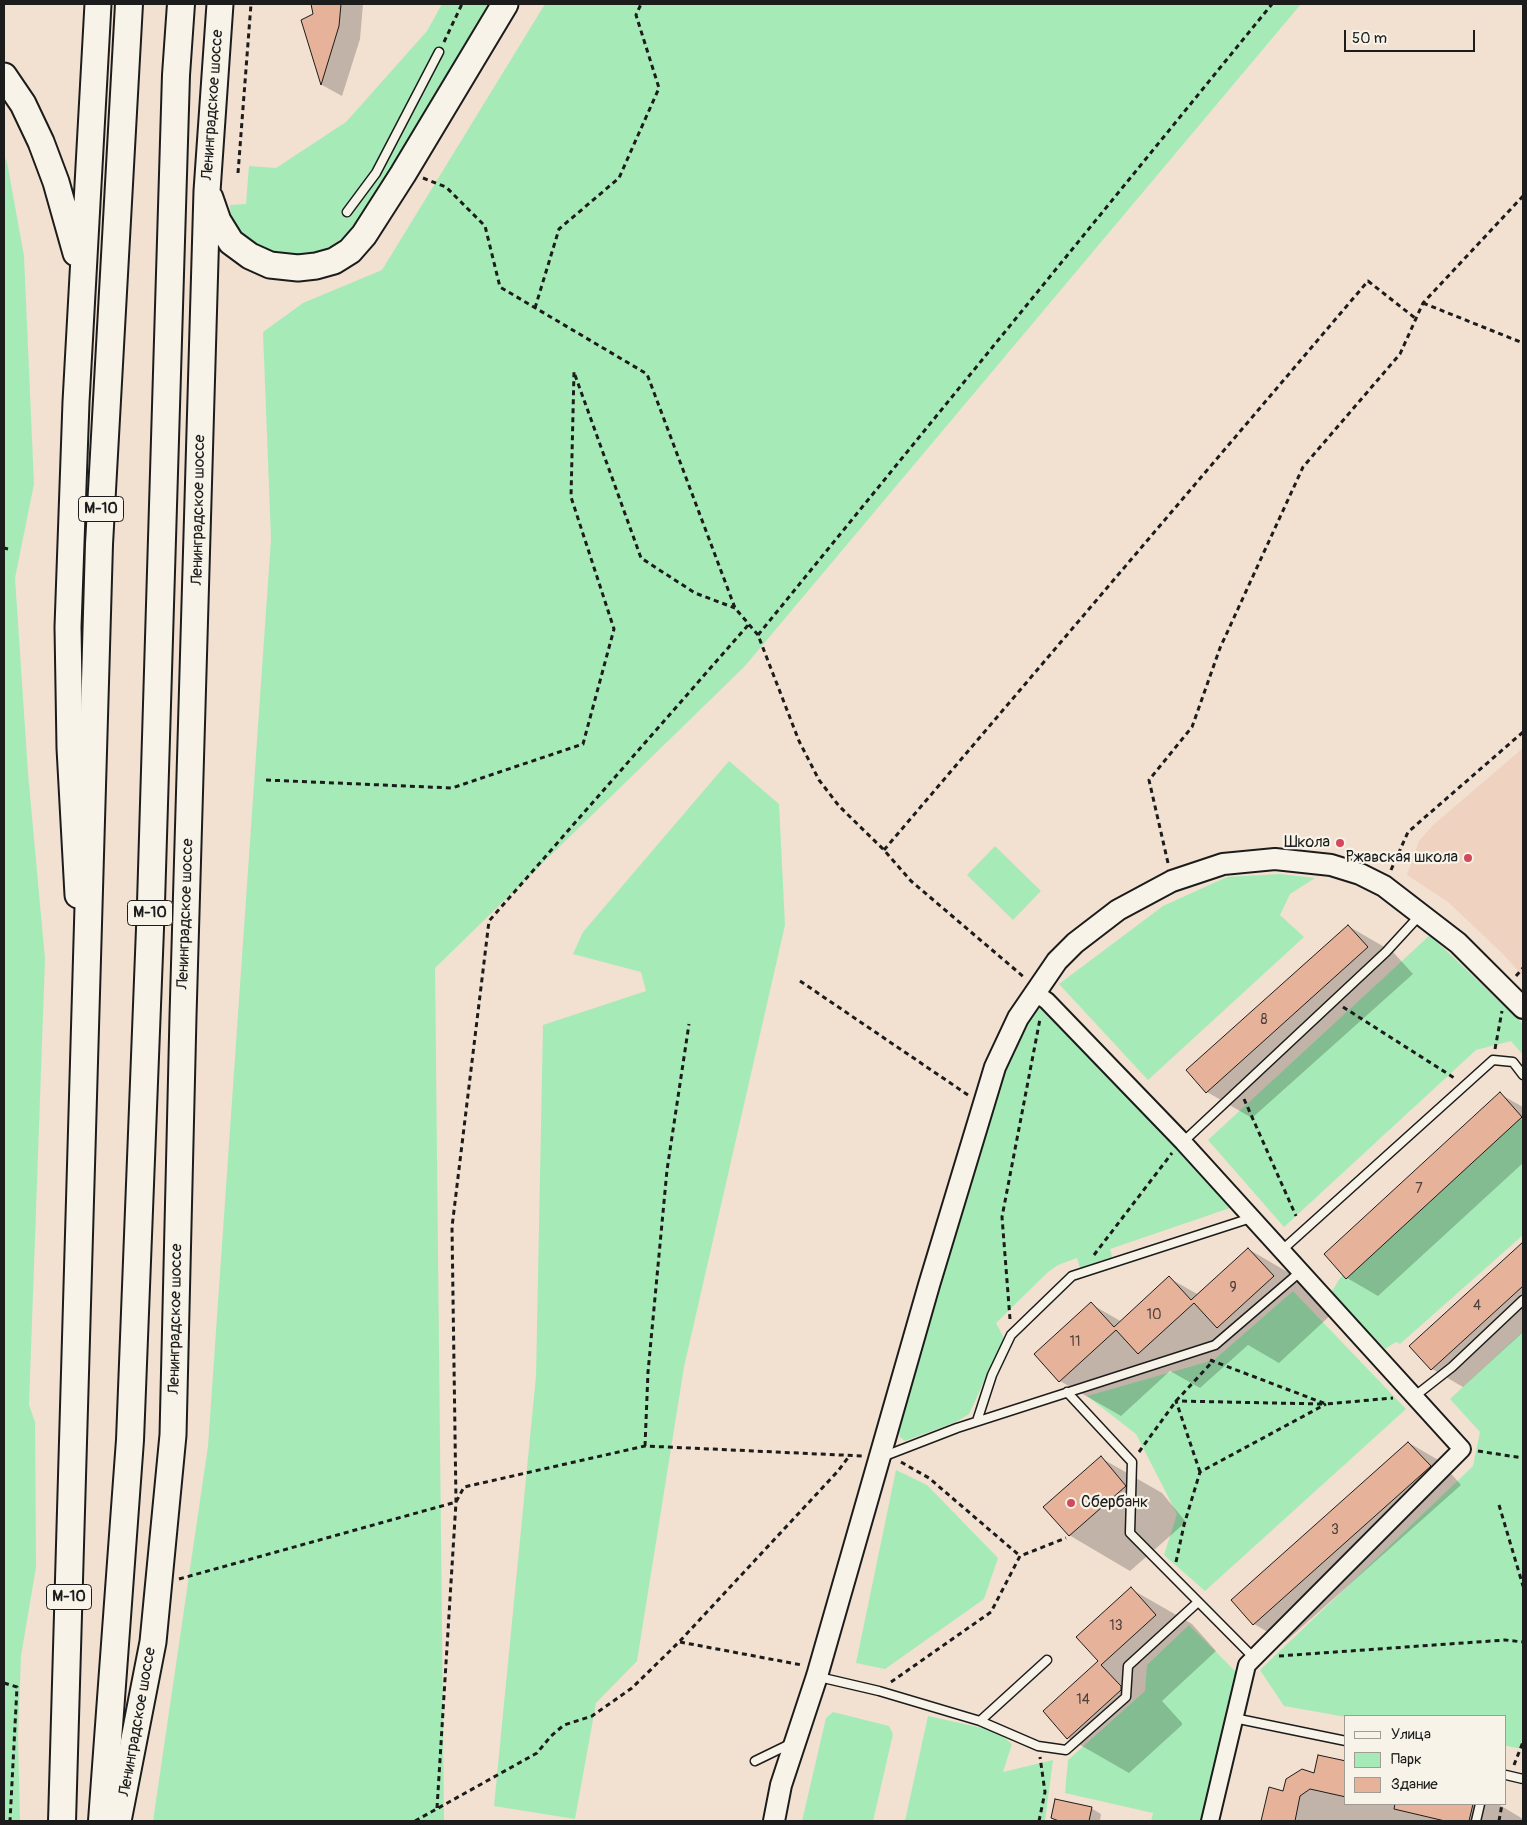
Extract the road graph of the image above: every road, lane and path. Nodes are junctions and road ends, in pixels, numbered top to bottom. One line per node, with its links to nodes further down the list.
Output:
1 (98, 4): 17 (main road, М-10)
2 (129, 4): 36 (highway, М-10)
3 (181, 4): 93 (highway, Ленинградское шоссе / М-10)
4 (220, 4): 14 (main road, Ленинградское шоссе)
5 (252, 4): 12 (path)
6 (462, 4): 10 (path)
7 (505, 4): 13 (main road)
8 (641, 4): 19 (path)
9 (1272, 4): 24 (path)
10 (439, 52): 13 (lane)
11 (4, 76): 17 (main road)
12 (238, 174)
13 (394, 175): 14 (main road); 16 (lane); 19 (path)
14 (207, 191): 71 (main road, Ленинградское шоссе)
15 (1523, 196): 18 (path)
16 (346, 212)
17 (82, 287): 36 (main road, М-10)
18 (1423, 303): 20 (path); 21 (path)
19 (535, 308): 22 (path)
20 (1415, 318): 27 (path); 28 (path)
21 (1523, 344)
22 (735, 608): 23 (path); 26 (path)
23 (750, 624): 24 (path); 66 (path)
24 (758, 635): 27 (path)
25 (1523, 732): 29 (path)
26 (266, 780)
27 (884, 850): 33 (path)
28 (1172, 881): 29 (street); 33 (street)
29 (1384, 886): 30 (street)
30 (1421, 914): 32 (street); 34 (lane)
31 (800, 981): 42 (path)
32 (1506, 990): 35 (street); 38 (path)
33 (1041, 992): 42 (street); 43 (street); 50 (path)
34 (1334, 1001): 40 (path); 41 (lane)
35 (1523, 1008)
36 (85, 1015): 92 (highway, М-10)
37 (689, 1024): 59 (path)
38 (1493, 1060): 39 (lane); 40 (lane)
39 (1523, 1075)
40 (1466, 1085): 46 (lane)
41 (1240, 1089): 43 (lane); 44 (path)
42 (983, 1105): 62 (street)
43 (1182, 1142): 45 (street); 48 (path)
44 (1296, 1216)
45 (1252, 1218): 46 (street); 48 (lane)
46 (1282, 1251): 47 (street)
47 (1300, 1272): 51 (lane); 55 (street)
48 (1072, 1276): 50 (lane)
49 (1523, 1300): 55 (lane)
50 (1011, 1334): 58 (lane)
51 (1210, 1347): 52 (lane); 53 (path)
52 (1182, 1356): 53 (path); 54 (lane)
53 (1214, 1360): 56 (path); 57 (path)
54 (1067, 1392): 58 (lane); 64 (lane)
55 (1415, 1396): 57 (path); 60 (street)
56 (1176, 1401): 57 (path); 64 (path); 65 (path)
57 (1326, 1404): 65 (path)
58 (977, 1421): 62 (lane)
59 (645, 1446): 61 (path); 66 (path)
60 (1462, 1449): 63 (path); 76 (street)
61 (850, 1455): 62 (path); 74 (path)
62 (880, 1457): 69 (path); 78 (street)
63 (1523, 1458)
64 (1132, 1462): 70 (lane)
65 (1200, 1472): 70 (path)
66 (456, 1502): 71 (path); 90 (path)
67 (1499, 1505): 72 (path)
68 (1066, 1538): 69 (path)
69 (1020, 1556): 80 (path)
70 (1173, 1578): 73 (lane)
71 (158, 1585): 94 (main road, Ленинградское шоссе)
72 (1523, 1586)
73 (1198, 1602): 76 (lane); 82 (lane)
74 (680, 1642): 78 (path); 90 (path)
75 (1523, 1642): 76 (path)
76 (1253, 1658): 81 (street)
77 (1047, 1660): 82 (lane)
78 (817, 1676): 80 (lane); 84 (street)
79 (4, 1683): 91 (path)
80 (878, 1691): 82 (lane)
81 (1234, 1718): 83 (lane); 97 (street)
82 (980, 1721)
83 (1344, 1741)
84 (794, 1742): 85 (lane); 96 (street)
85 (755, 1762)
86 (1507, 1775): 87 (lane)
87 (1523, 1779)
88 (1480, 1805): 98 (lane)
89 (1502, 1805): 99 (path)
90 (437, 1808): 95 (path)
91 (10, 1821)
92 (62, 1821)
93 (102, 1821)
94 (118, 1821)
95 (415, 1821)
96 (774, 1821)
97 (1210, 1821)
98 (1476, 1821)
99 (1499, 1821)

